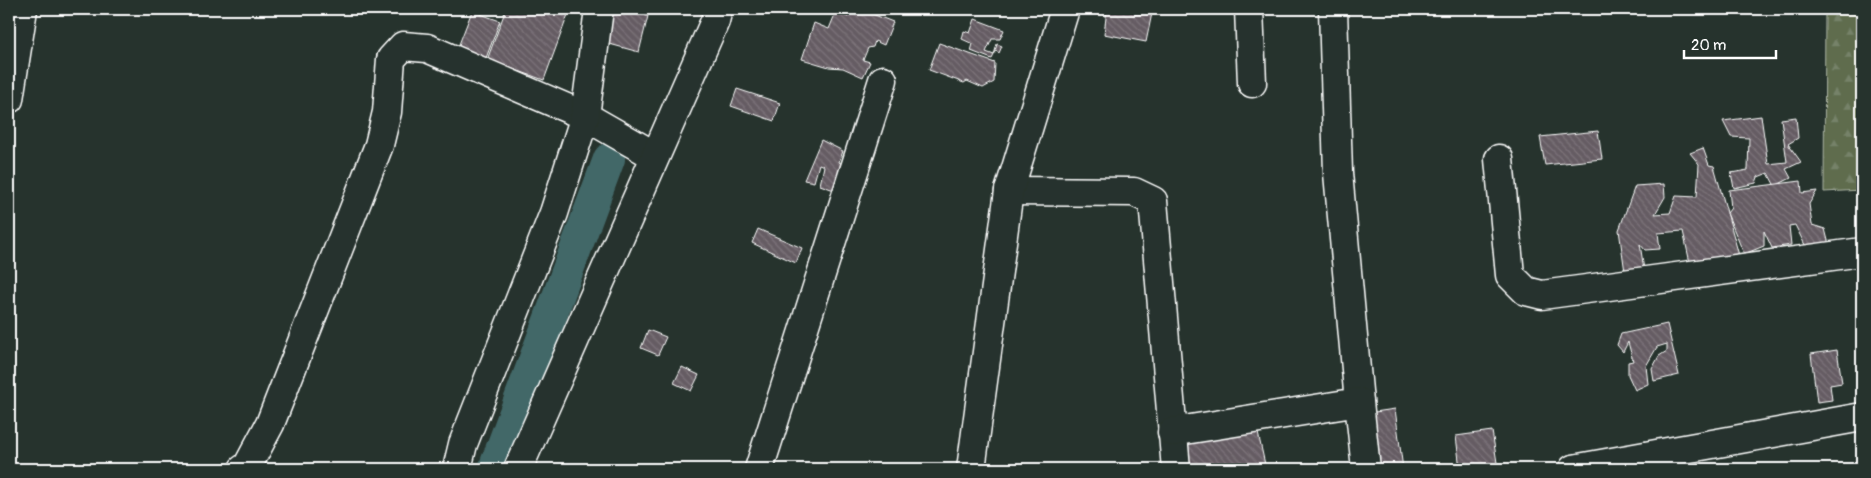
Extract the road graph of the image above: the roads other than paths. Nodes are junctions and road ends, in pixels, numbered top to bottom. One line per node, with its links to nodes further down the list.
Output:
1 (23, 9): 9 (street)
2 (599, 9): 10 (street)
3 (718, 9): 11 (street)
4 (1065, 9): 13 (street)
5 (1249, 9): 8 (street)
6 (1333, 9): 15 (street)
7 (883, 80): 21 (street)
8 (1252, 83)
9 (9, 100)
10 (585, 116): 11 (street); 18 (street); 19 (street)
11 (655, 156): 20 (street)
12 (1499, 159): 14 (street)
13 (1009, 191): 17 (street); 22 (street)
14 (1862, 252)
15 (1359, 402): 17 (street); 24 (street)
16 (1862, 418): 25 (street)
17 (1172, 432): 23 (street)
18 (243, 469)
19 (457, 469)
20 (518, 469)
21 (759, 469)
22 (971, 469)
23 (1176, 469)
24 (1366, 469)
25 (1573, 469)

